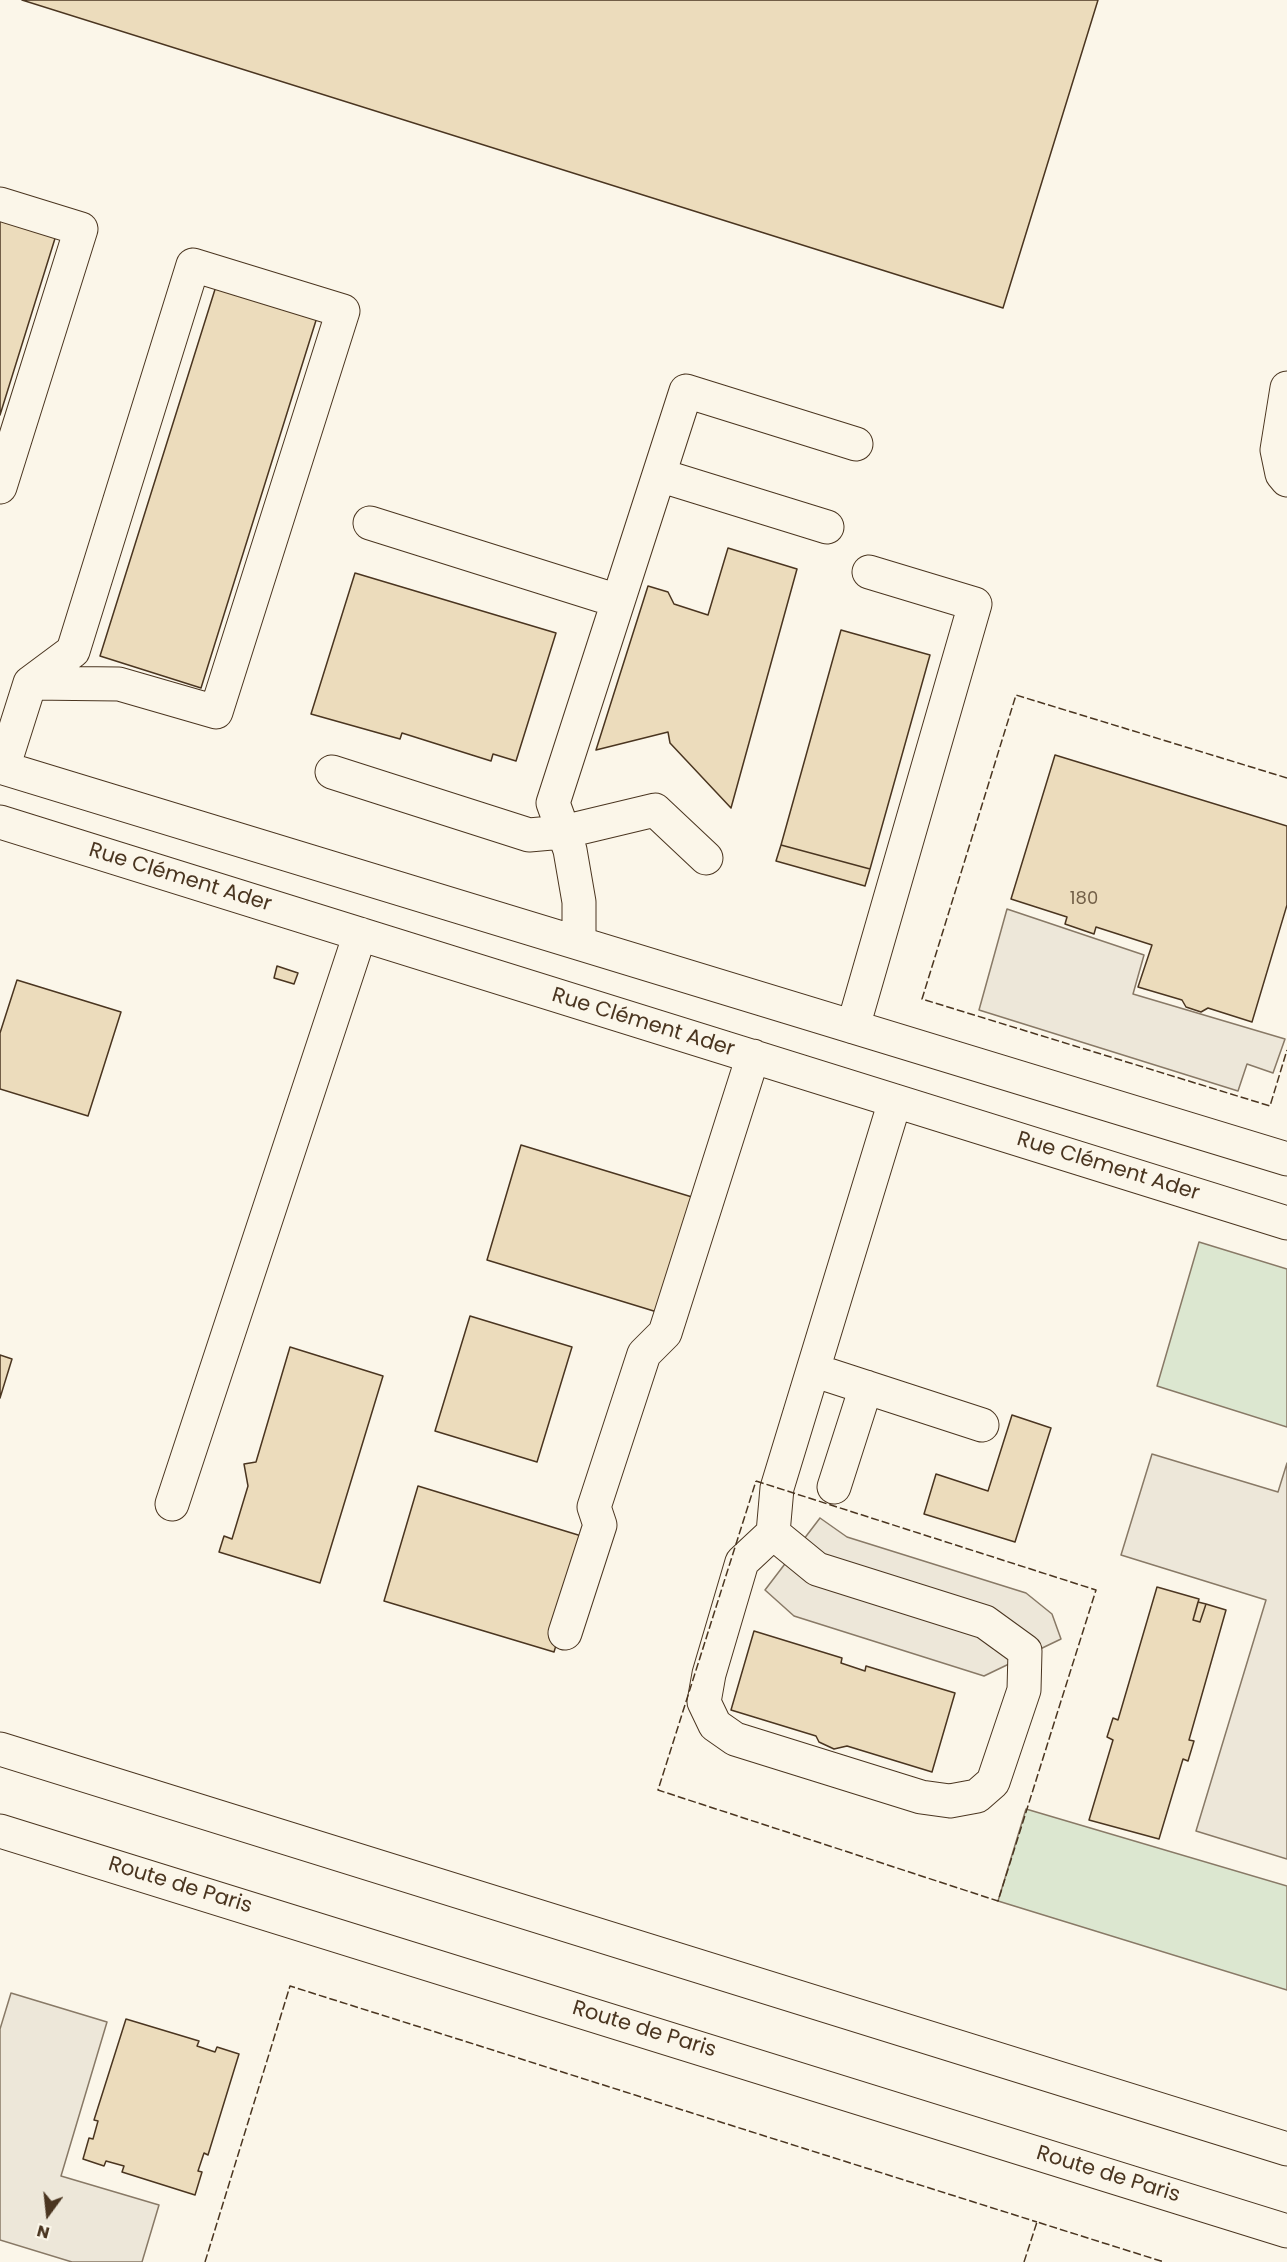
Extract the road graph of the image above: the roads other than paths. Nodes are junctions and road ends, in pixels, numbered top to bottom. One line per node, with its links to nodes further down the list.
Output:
1 (0, 204): 6 (main road)
2 (1287, 388): 5 (main road)
3 (856, 444): 4 (main road)
4 (659, 475): 8 (main road); 10 (main road)
5 (1287, 480)
6 (0, 487)
7 (370, 523): 10 (main road)
8 (826, 528)
9 (869, 572): 19 (main road)
10 (618, 601): 15 (main road)
11 (30, 683): 11 (main road); 12 (main road)
12 (2, 767): 18 (main road)
13 (332, 772): 15 (main road)
14 (0, 822): 17 (main road, Rue Clément Ader)
15 (563, 831): 16 (main road); 18 (main road)
16 (706, 858)
17 (360, 934): 20 (main road, Rue Clément Ader); 28 (main road)
18 (579, 943): 19 (main road)
19 (853, 1027): 22 (main road)
20 (753, 1056): 21 (main road, Rue Clément Ader); 30 (main road)
21 (895, 1101): 23 (main road, Rue Clément Ader); 24 (main road)
22 (1287, 1158)
23 (1287, 1223)
24 (813, 1370): 25 (main road); 29 (main road)
25 (866, 1387): 26 (main road); 27 (main road)
26 (982, 1425)
27 (834, 1487)
28 (172, 1504)
29 (773, 1533): 29 (main road)
30 (565, 1633)
31 (0, 1749): 33 (main road)
32 (0, 1830): 34 (main road, Route de Paris)
33 (1287, 2149)
34 (1059, 2160): 35 (main road); 36 (main road, Route de Paris)
35 (1287, 2213)
36 (1287, 2231)

